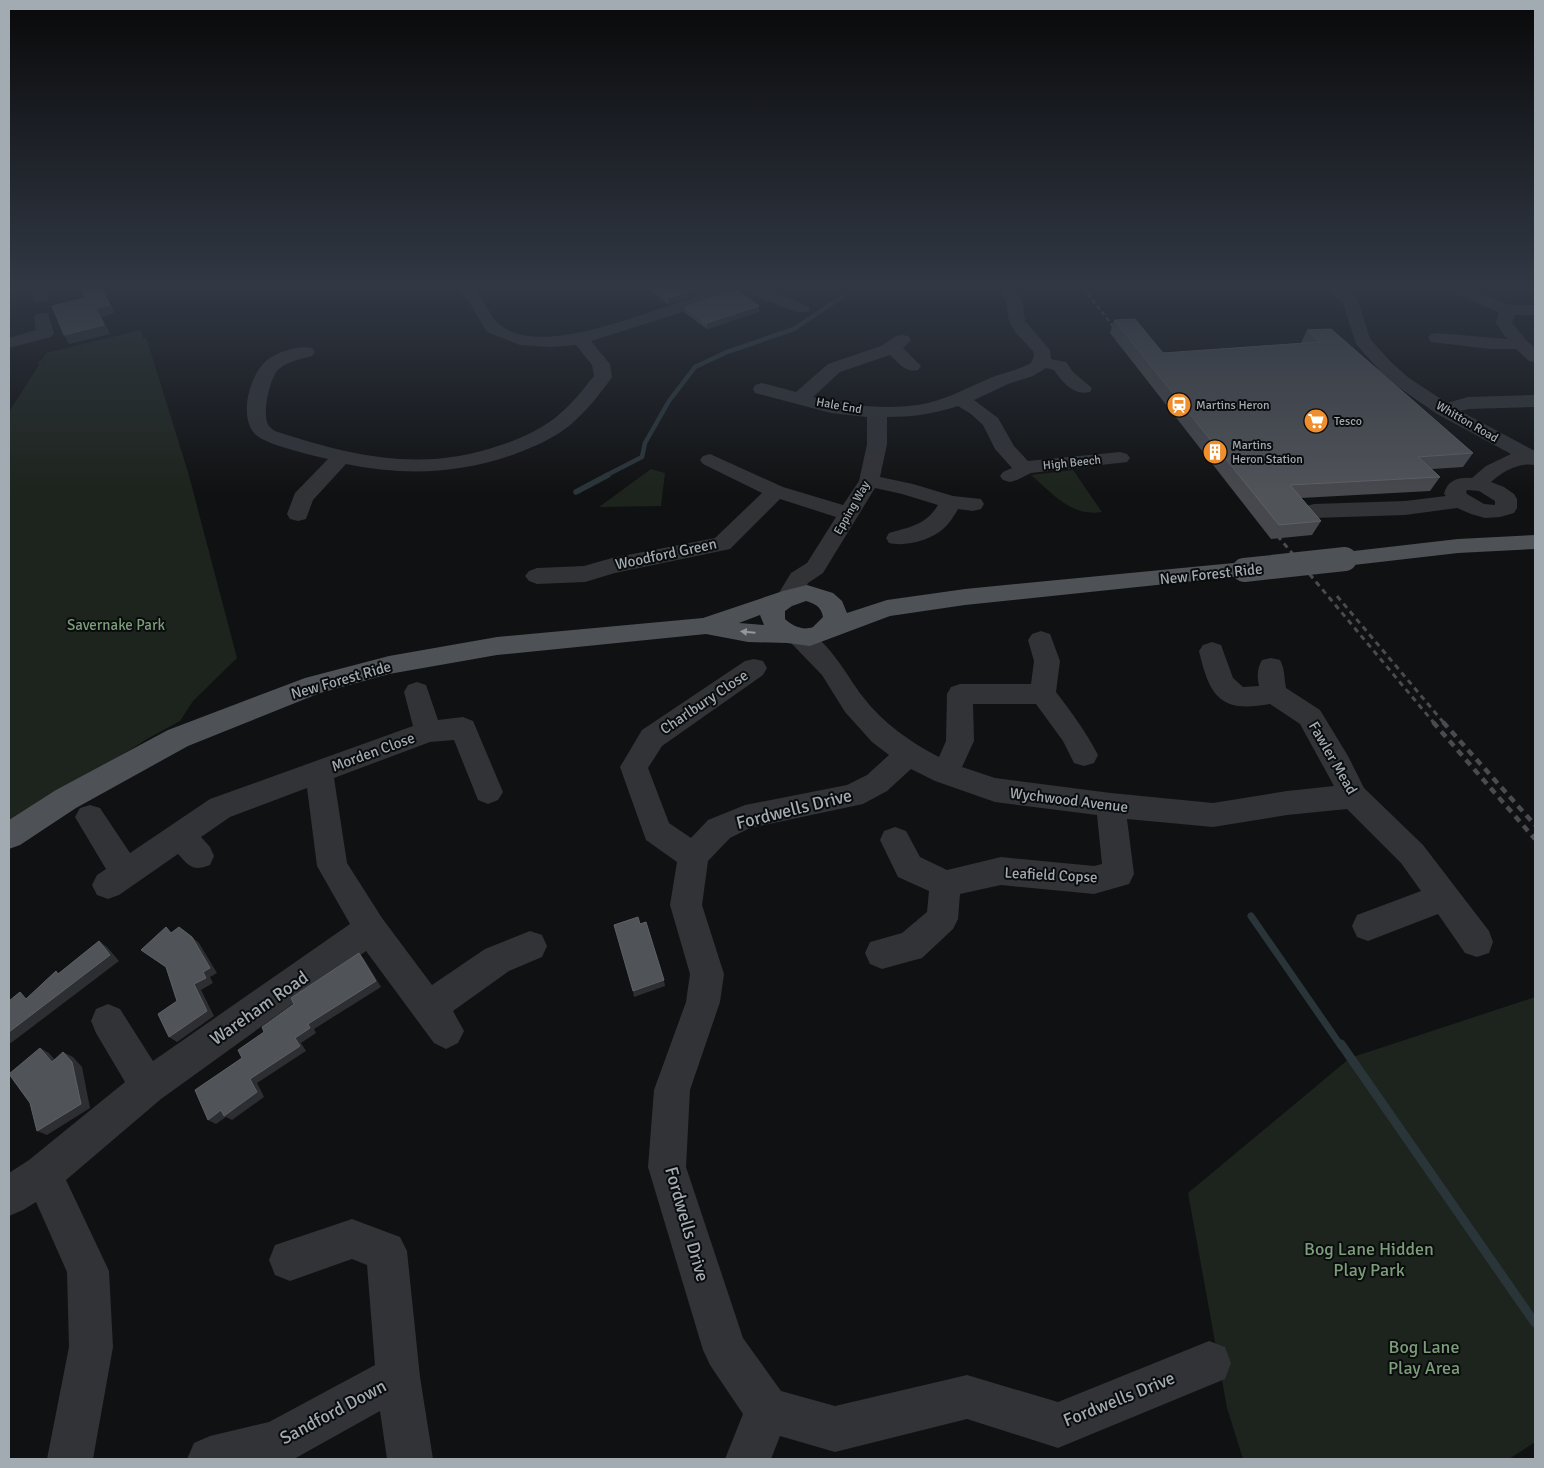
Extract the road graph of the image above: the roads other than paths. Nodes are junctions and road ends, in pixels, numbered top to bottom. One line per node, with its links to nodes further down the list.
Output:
1 (291, 357): 16 (street)
2 (595, 357): 16 (street)
3 (863, 357): 11 (street, Hale End)
4 (906, 357): 8 (street, Hale End)
5 (1043, 357): 7 (street)
6 (1377, 357): 14 (street, Whitton Road)
7 (1042, 362): 9 (street); 12 (street, Hale End)
8 (912, 366)
9 (1083, 388)
10 (762, 389): 11 (street, Hale End)
11 (800, 399): 15 (street, Hale End)
12 (960, 399): 15 (street, Hale End); 18 (street, High Beech)
13 (1535, 401): 14 (street)
14 (1444, 410): 17 (street, Whitton Road)
15 (878, 412): 20 (street, Epping Way)
16 (342, 456): 27 (street)
17 (1531, 457): 21 (street)
18 (1120, 458)
19 (710, 460): 22 (street)
20 (869, 482): 24 (street); 28 (street, Epping Way)
21 (1478, 484): 23 (street); 23 (street)
22 (776, 492): 28 (street); 32 (street, Woodford Green)
23 (1462, 501): 26 (street)
24 (951, 502): 25 (street); 29 (street)
25 (973, 504)
26 (1314, 511)
27 (298, 514)
28 (850, 514): 31 (street, Epping Way)
29 (896, 538)
30 (1535, 542): 35 (main road, New Forest Ride, bridge)
31 (815, 568): 33 (street, Epping Way); 34 (street)
32 (537, 576)
33 (784, 599): 34 (main road, New Forest Ride); 36 (main road, New Forest Ride); 38 (main road)
34 (824, 599): 35 (main road, New Forest Ride); 37 (main road)
35 (886, 608): 37 (main road, New Forest Ride)
36 (705, 626): 38 (main road, New Forest Ride, one-way to 36); 54 (main road, New Forest Ride)
37 (827, 630): 38 (main road, New Forest Ride); 42 (street, Wychwood Avenue)
38 (795, 635): 42 (street, Wychwood Avenue)
39 (1040, 640): 44 (street)
40 (1212, 651): 51 (street, Fawler Mead)
41 (754, 668): 56 (street, Charlbury Close)
42 (831, 668): 46 (street, Wychwood Avenue)
43 (416, 692): 45 (street, Morden Close)
44 (1043, 694): 47 (street); 49 (street)
45 (428, 732): 48 (street, Morden Close); 50 (street, Morden Close)
46 (908, 754): 49 (street, Wychwood Avenue); 56 (street, Fordwells Drive)
47 (1084, 755)
48 (319, 772): 53 (street, Morden Close); 60 (street)
49 (945, 773): 52 (street, Wychwood Avenue)
50 (488, 792)
51 (1354, 796): 52 (street, Wychwood Avenue); 58 (street, Fawler Mead)
52 (1111, 805): 57 (street, Leafield Copse)
53 (90, 817)
54 (9, 836)
55 (895, 840): 57 (street)
56 (693, 856): 71 (street, Fordwells Drive)
57 (945, 884): 63 (street)
58 (1444, 897): 59 (street); 61 (street, Fawler Mead)
59 (1368, 926)
60 (370, 930): 62 (street); 65 (street, Wareham Road)
61 (1477, 942)
62 (530, 946)
63 (882, 953)
64 (108, 1021): 65 (street)
65 (148, 1086): 66 (street, Wareham Road)
66 (43, 1174): 67 (street, Wareham Road); 72 (street)
67 (9, 1196)
68 (290, 1260): 70 (street, Sandford Down)
69 (1209, 1363): 71 (street, Fordwells Drive)
70 (398, 1377): 73 (street, Sandford Down); 74 (street, Sandford Down)
71 (767, 1410): 75 (street)
72 (70, 1459)
73 (210, 1459)
74 (410, 1459)
75 (748, 1459)

